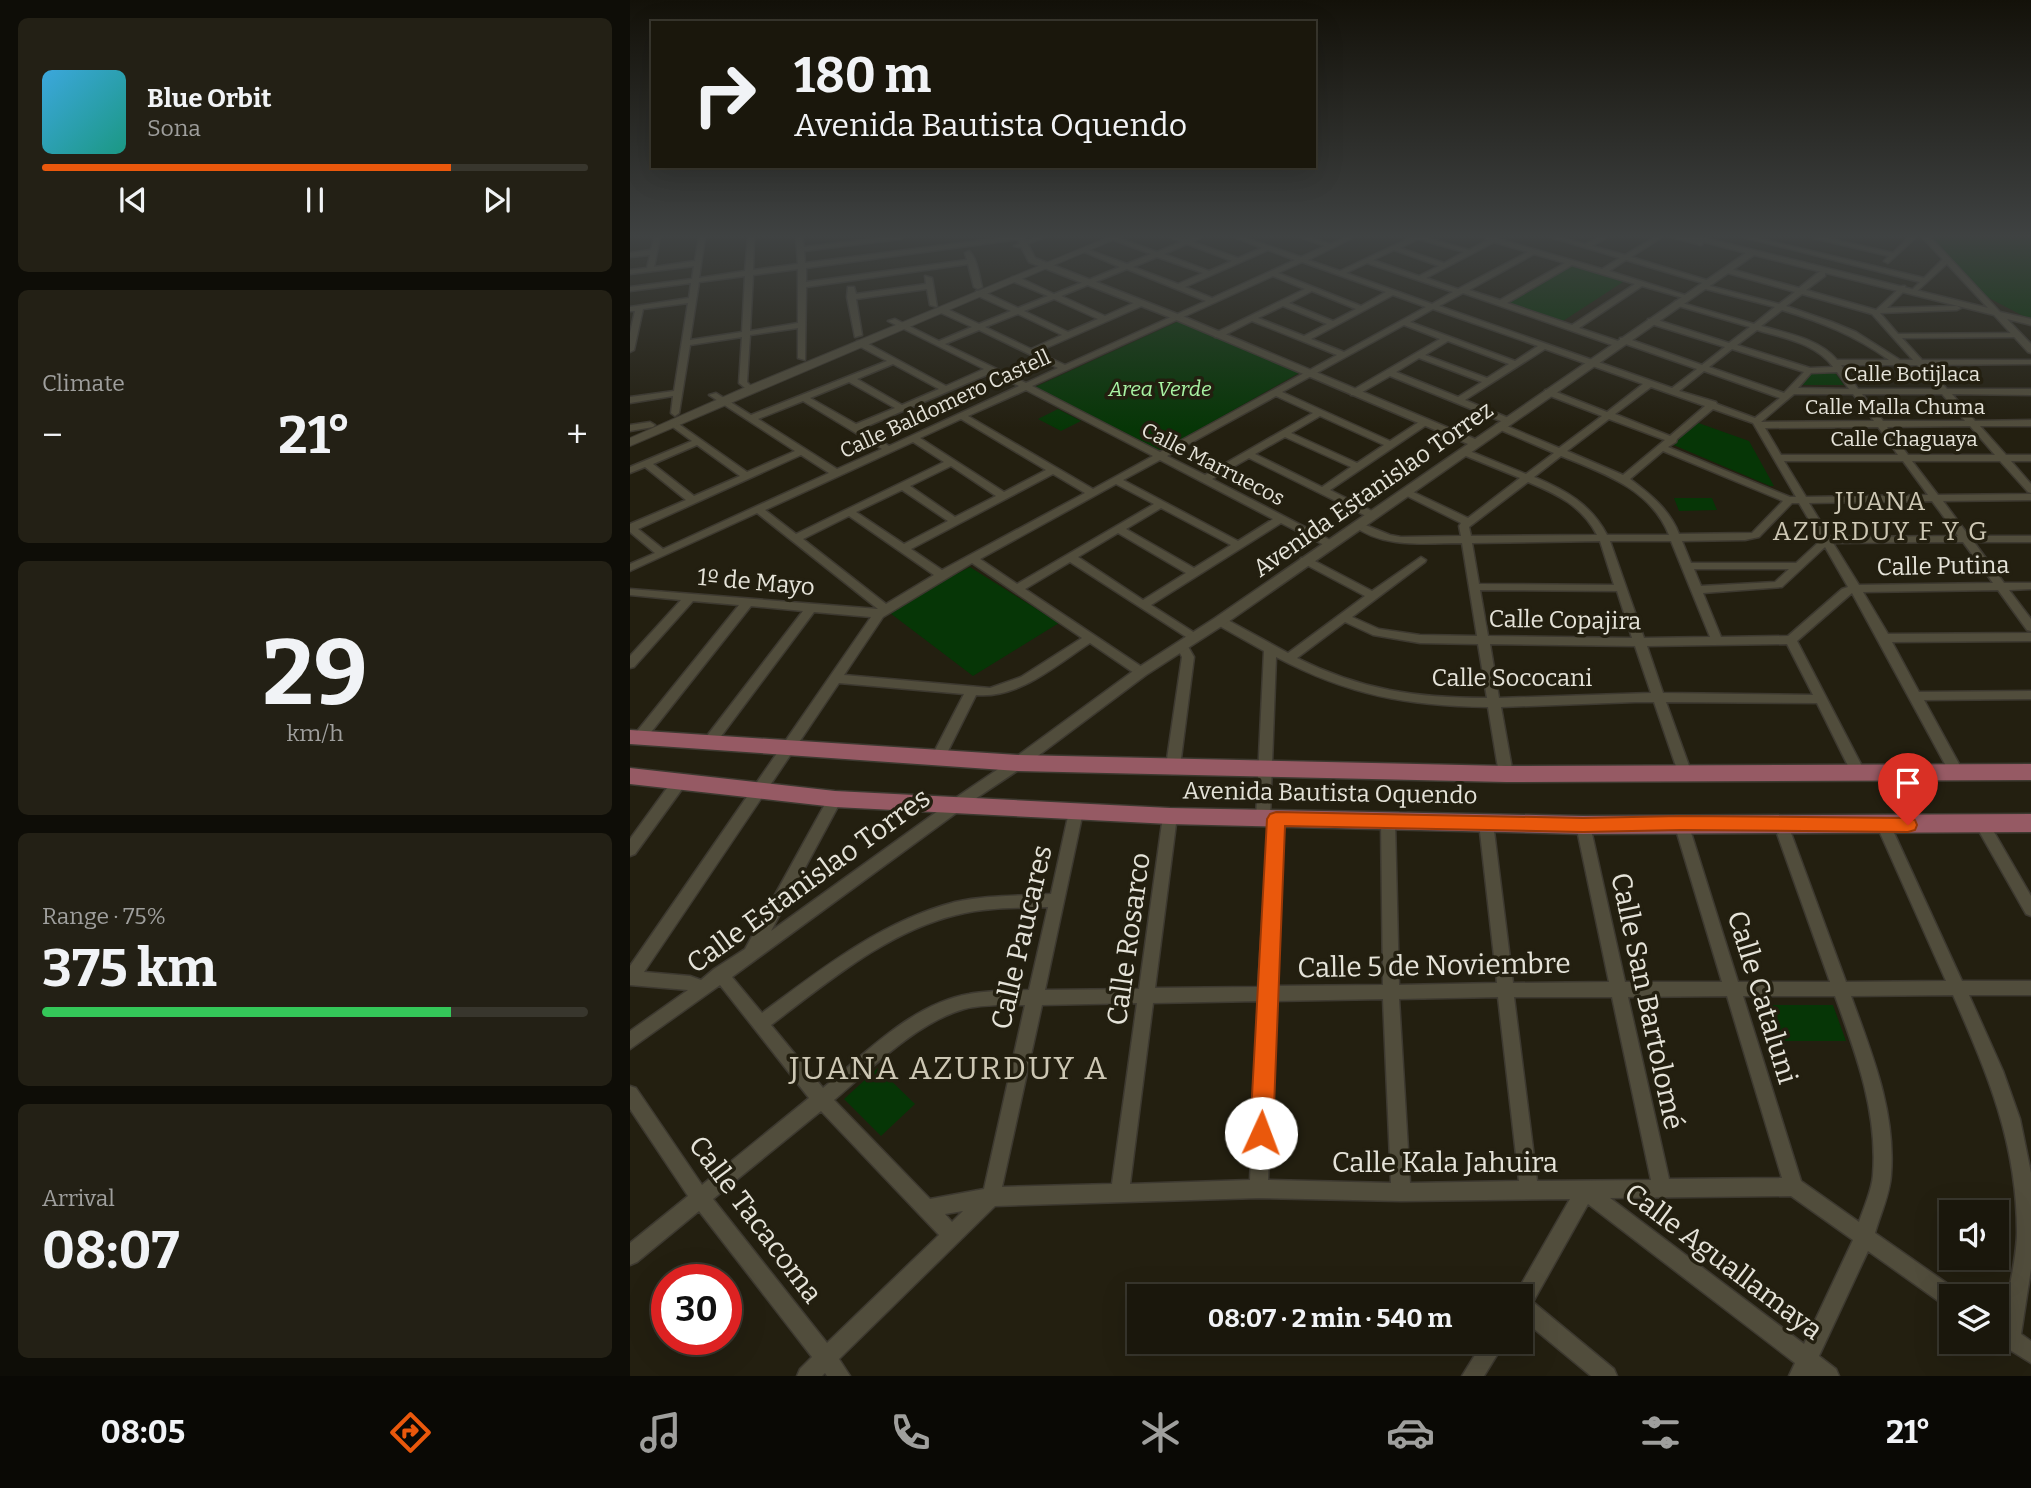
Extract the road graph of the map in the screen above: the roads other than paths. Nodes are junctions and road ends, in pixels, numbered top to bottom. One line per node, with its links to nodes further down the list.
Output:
1 (683, 301): 33 (street)
2 (692, 301): 65 (street)
3 (747, 301): 56 (street)
4 (802, 301): 51 (street)
5 (852, 301): 61 (street)
6 (936, 301): 34 (street)
7 (952, 301): 34 (main road)
8 (999, 301): 40 (street)
9 (1040, 301): 40 (street)
10 (1065, 301): 45 (street)
11 (1137, 301): 30 (street)
12 (1214, 301): 43 (street, Calle Baldomero Castell)
13 (1287, 301): 31 (street)
14 (1343, 301): 39 (street)
15 (1377, 301): 39 (street)
16 (1416, 301): 35 (street)
17 (1444, 301): 35 (street)
18 (1496, 301): 32 (street)
19 (1505, 301): 32 (street)
20 (1613, 301): 55 (street)
21 (1680, 301): 46 (street, Avenida Estanislao Torrez)
22 (1685, 301): 52 (street)
23 (1761, 301): 36 (street)
24 (1786, 301): 36 (street)
25 (1842, 301): 41 (street)
26 (1888, 301): 41 (street)
27 (1935, 301): 37 (street)
28 (1953, 301): 42 (street)
29 (1986, 301): 42 (street)
30 (1141, 303): 43 (street); 45 (street)
31 (1283, 303): 44 (street); 50 (street)
32 (1502, 303): 55 (street)
33 (640, 307): 38 (street); 53 (street)
34 (938, 307): 49 (main road); 54 (street)
35 (1434, 307): 48 (street); 67 (street)
36 (1779, 307): 52 (street); 77 (street)
37 (1957, 308): 41 (street); 42 (street)
38 (630, 309)
39 (1363, 309): 50 (street)
40 (1017, 311): 54 (street); 57 (street)
41 (1878, 311): 60 (street)
42 (1997, 313): 47 (street); 59 (street)
43 (1177, 317): 58 (street); 82 (street, Calle Baldomero Castell)
44 (1251, 318): 58 (street); 62 (street)
45 (1105, 319): 57 (street)
46 (1651, 321): 64 (street, Avenida Estanislao Torrez); 68 (street)
47 (2031, 322)
48 (1405, 323): 63 (street); 72 (street)
49 (897, 324): 61 (main road); 66 (street, Calle Marruecos)
50 (1334, 324): 62 (street)
51 (802, 325): 56 (street); 74 (street)
52 (1755, 326): 68 (street); 81 (street)
53 (633, 327): 69 (street)
54 (979, 327): 66 (street); 71 (street)
55 (1573, 328): 64 (street)
56 (745, 334): 65 (street); 91 (street)
57 (1068, 335): 71 (street)
58 (1218, 335): 87 (street)
59 (2017, 335): 60 (street); 70 (street)
60 (1896, 336): 78 (street)
61 (859, 339): 74 (main road); 75 (street); 91 (main road)
62 (1305, 339): 72 (street)
63 (1446, 339): 73 (street); 80 (street)
64 (1621, 342): 76 (street, Avenida Estanislao Torrez); 83 (street)
65 (686, 343): 98 (street)
66 (938, 344): 84 (street, Calle Marruecos)
67 (1544, 346): 76 (street); 80 (street)
68 (1730, 346): 83 (street); 86 (street)
69 (630, 350)
70 (2031, 350)
71 (1030, 352): 82 (street)
72 (1344, 355): 87 (street)
73 (1418, 355): 85 (street); 89 (street)
74 (802, 358): 91 (main road)
75 (894, 361): 88 (street); 93 (street)
76 (1591, 362): 90 (street); 101 (street, Avenida Estanislao Torrez)
77 (1897, 362): 78 (street); 81 (street)
78 (1919, 362): 79 (street); 96 (street)
79 (2031, 362)
80 (1516, 364): 89 (street)
81 (1838, 366): 86 (street); 95 (street)
82 (1065, 368): 92 (street, Calle Baldomero Castell)
83 (1703, 368): 94 (street); 102 (street)
84 (990, 370): 92 (street, Calle Marruecos); 93 (street)
85 (1388, 372): 100 (street); 106 (street)
86 (1810, 372): 102 (street)
87 (1309, 374): 99 (street); 100 (street)
88 (850, 379): 104 (street); 108 (street)
89 (1489, 382): 106 (street)
90 (1650, 383): 94 (street); 110 (street)
91 (746, 386): 103 (main road)
92 (1025, 387): 111 (street, Calle Baldomero Castell); 137 (street, Calle Marruecos)
93 (945, 389): 108 (street)
94 (1674, 391): 107 (street)
95 (1856, 392): 96 (street, Calle Botijlaca); 102 (street, Calle Botijlaca); 120 (street)
96 (1945, 392): 97 (street, Calle Botijlaca); 118 (street)
97 (2031, 392)
98 (678, 393): 105 (street); 112 (street)
99 (1277, 393): 109 (street); 137 (street)
100 (1354, 393): 114 (street)
101 (1548, 393): 110 (street); 117 (street, Avenida Estanislao Torrez)
102 (1790, 394): 115 (street)
103 (718, 398): 112 (main road); 113 (street)
104 (804, 398): 113 (street); 122 (street)
105 (630, 400)
106 (1458, 401): 117 (street)
107 (1713, 404): 115 (street); 126 (street)
108 (901, 408): 122 (street)
109 (1320, 412): 124 (street); 130 (street)
110 (1608, 415): 126 (street); 135 (street)
111 (962, 416): 125 (street, Calle Baldomero Castell); 146 (street)
112 (674, 418): 119 (main road); 127 (street); 128 (main road)
113 (753, 418): 133 (street)
114 (1425, 422): 129 (street); 130 (street)
115 (1758, 423): 120 (street, Calle Malla Chuma); 138 (street)
116 (2031, 423): 118 (street, Calle Malla Chuma)
117 (1503, 424): 129 (street, Avenida Estanislao Torrez); 135 (street)
118 (1972, 424): 120 (street, Calle Malla Chuma); 140 (street)
119 (650, 425): 121 (street); 123 (main road)
120 (1881, 425): 139 (street)
121 (630, 428)
122 (856, 428): 132 (street)
123 (630, 433)
124 (1284, 433): 136 (street); 144 (street)
125 (913, 438): 132 (street, Calle Baldomero Castell); 143 (street)
126 (1673, 440): 131 (street)
127 (699, 441): 142 (street); 148 (street)
128 (630, 442)
129 (1475, 443): 134 (street, Avenida Estanislao Torrez)
130 (1391, 445): 144 (street)
131 (1663, 448): 150 (street); 162 (street)
132 (888, 449): 147 (street, Calle Baldomero Castell)
133 (803, 452): 147 (street); 148 (street)
134 (1464, 452): 149 (street); 156 (street, Avenida Estanislao Torrez)
135 (1562, 452): 149 (street); 150 (street)
136 (1248, 454): 151 (street); 155 (street)
137 (1161, 457): 151 (street, Calle Marruecos); 152 (street)
138 (1777, 458): 139 (street, Calle Chaguaya); 162 (street)
139 (1905, 458): 140 (street, Calle Chaguaya); 159 (street)
140 (2002, 458): 141 (street, Calle Chaguaya); 154 (street)
141 (2031, 458)
142 (646, 463): 145 (street); 161 (street)
143 (950, 463): 153 (street); 158 (street)
144 (1358, 467): 155 (street)
145 (630, 470)
146 (1053, 470): 157 (street); 158 (street)
147 (836, 473): 164 (street, Calle Baldomero Castell)
148 (746, 476): 161 (street)
149 (1526, 477): 169 (street); 175 (street)
150 (1624, 478): 173 (street)
151 (1206, 480): 167 (street, Calle Marruecos)
152 (1118, 481): 157 (street); 163 (street)
153 (903, 486): 165 (street); 168 (street)
154 (2031, 490)
155 (1322, 491): 166 (street)
156 (1406, 492): 166 (street, Avenida Estanislao Torrez); 169 (street)
157 (1093, 493): 185 (street)
158 (1003, 496): 168 (street)
159 (1935, 497): 160 (street); 162 (street); 176 (street)
160 (2031, 497)
161 (693, 499): 171 (street)
162 (1795, 500): 173 (street); 179 (street)
163 (1161, 504): 172 (street); 181 (street)
164 (758, 509): 174 (street); 183 (street, Calle Baldomero Castell)
165 (849, 512): 174 (street); 182 (street)
166 (1372, 515): 170 (street, Avenida Estanislao Torrez)
167 (1281, 518): 180 (street, Calle Marruecos); 181 (street)
168 (955, 522): 182 (street)
169 (1466, 522): 178 (street)
170 (1358, 525): 178 (street); 180 (street, Avenida Estanislao Torrez)
171 (631, 527): 183 (street)
172 (1118, 529): 184 (street); 191 (street)
173 (1675, 538): 175 (street); 188 (street)
174 (793, 539): 206 (street)
175 (1604, 539): 178 (street); 196 (street)
176 (1966, 539): 177 (street); 179 (street); 193 (street)
177 (2031, 539)
178 (1466, 540): 195 (street)
179 (1827, 540): 189 (street); 198 (street)
180 (1330, 544): 186 (street, Avenida Estanislao Torrez)
181 (1238, 545): 191 (street)
182 (905, 548): 192 (street)
183 (662, 553): 190 (street, Calle Baldomero Castell)
184 (1071, 558): 197 (street); 204 (street)
185 (973, 559): 192 (street); 197 (street)
186 (1305, 560): 201 (street); 208 (street, Avenida Estanislao Torrez)
187 (1421, 560): 201 (street)
188 (1687, 566): 189 (street); 199 (street)
189 (1797, 566): 199 (street)
190 (630, 568)
191 (1195, 573): 204 (street)
192 (942, 575): 206 (street)
193 (2001, 586): 194 (street, Calle Putina); 198 (street, Calle Putina); 209 (street)
194 (2031, 586)
195 (1475, 587): 196 (street); 214 (street)
196 (1619, 588): 217 (street)
197 (1016, 589): 213 (street)
198 (1855, 589): 212 (street); 215 (street)
199 (1697, 590): 216 (street)
200 (630, 592): 202 (street, 1º de Mayo)
201 (1372, 595): 207 (street)
202 (690, 597): 203 (street, 1º de Mayo); 221 (street)
203 (748, 602): 205 (street, 1º de Mayo); 230 (street)
204 (1145, 604): 211 (street)
205 (811, 608): 206 (street, 1º de Mayo); 231 (street)
206 (882, 612): 223 (street)
207 (1343, 617): 214 (street, Calle Copajira); 220 (street)
208 (1220, 621): 211 (street, Avenida Estanislao Torrez); 219 (street, Calle Sococani)
209 (2031, 627)
210 (2031, 637): 212 (street)
211 (1194, 638): 218 (street, Avenida Estanislao Torrez)
212 (1884, 638): 226 (street)
213 (1088, 639): 222 (street); 224 (street)
214 (1483, 640): 217 (street, Calle Copajira); 229 (street)
215 (1791, 640): 216 (street, Calle Copajira); 228 (street)
216 (1717, 641): 217 (street, Calle Copajira)
217 (1637, 642): 227 (street)
218 (1182, 646): 222 (street, Avenida Estanislao Torrez); 235 (street)
219 (1270, 649): 220 (street, Calle Sococani); 236 (street)
220 (1288, 659): 229 (street, Calle Sococani)
221 (630, 664)
222 (1141, 671): 234 (street, Avenida Estanislao Torrez)
223 (835, 678): 224 (street); 232 (street)
224 (972, 691): 233 (street)
225 (2031, 695): 226 (street)
226 (1916, 696): 239 (street)
227 (1658, 697): 228 (street, Calle Sococani); 229 (street, Calle Sococani); 241 (street)
228 (1822, 699): 237 (street)
229 (1495, 701): 240 (street)
230 (634, 738): 231 (main road, Avenida Bautista Oquendo)
231 (708, 744): 232 (main road, Avenida Bautista Oquendo)
232 (788, 749): 233 (main road, Avenida Bautista Oquendo); 244 (street)
233 (937, 760): 234 (main road, Avenida Bautista Oquendo)
234 (1018, 763): 235 (main road, Avenida Bautista Oquendo); 246 (street, Calle Estanislao Torres)
235 (1173, 766): 236 (main road, Avenida Bautista Oquendo)
236 (1264, 768): 240 (main road, Avenida Bautista Oquendo); 249 (street)
237 (1858, 772): 239 (main road, Avenida Bautista Oquendo); 241 (main road, Avenida Bautista Oquendo)
238 (2031, 772): 239 (main road, Avenida Bautista Oquendo)
239 (1957, 773)
240 (1506, 774): 241 (main road, Avenida Bautista Oquendo)
241 (1685, 774)
242 (630, 776): 243 (main road, Avenida Bautista Oquendo)
243 (680, 781): 244 (main road, Avenida Bautista Oquendo); 258 (street)
244 (760, 790): 245 (main road, Avenida Bautista Oquendo); 263 (street)
245 (835, 799): 246 (main road, Avenida Bautista Oquendo); 261 (street)
246 (954, 807): 247 (main road, Avenida Bautista Oquendo); 261 (street, Calle Estanislao Torres)
247 (1076, 812): 248 (main road, Avenida Bautista Oquendo); 259 (street, Calle Paucares)
248 (1171, 816): 249 (main road, Avenida Bautista Oquendo); 274 (street, Calle Rosarco)
249 (1270, 819): 250 (main road, Avenida Bautista Oquendo); 272 (street)
250 (1388, 822): 251 (main road, Avenida Bautista Oquendo); 271 (street)
251 (1486, 823): 255 (main road, Avenida Bautista Oquendo); 269 (street)
252 (1681, 823): 255 (main road, Avenida Bautista Oquendo); 256 (main road, Avenida Bautista Oquendo); 265 (street, Calle Cataluni)
253 (1982, 824): 254 (main road, Avenida Bautista Oquendo); 257 (main road, Avenida Bautista Oquendo); 260 (street)
254 (2031, 824)
255 (1583, 825): 270 (street, Calle San Bartolomé)
256 (1781, 825): 257 (main road, Avenida Bautista Oquendo); 266 (street)
257 (1884, 826): 267 (street)
258 (630, 850)
259 (1055, 900): 273 (street, Calle Paucares); 275 (street)
260 (2031, 910)
261 (752, 952): 262 (street, Calle Estanislao Torres)
262 (720, 974): 264 (street, Calle Estanislao Torres); 275 (street)
263 (630, 978): 264 (street)
264 (702, 988): 276 (street, Calle Estanislao Torres)
265 (1732, 988): 266 (street, Calle 5 de Noviembre); 270 (street, Calle 5 de Noviembre); 279 (street, Calle Cataluni)
266 (1842, 988): 267 (street, Calle 5 de Noviembre); 290 (street)
267 (1958, 988): 268 (street, Calle 5 de Noviembre); 294 (street)
268 (2031, 988)
269 (1506, 990): 270 (street, Calle 5 de Noviembre); 271 (street, Calle 5 de Noviembre); 282 (street)
270 (1620, 990): 280 (street, Calle San Bartolomé)
271 (1391, 991): 272 (street, Calle 5 de Noviembre); 284 (street)
272 (1266, 994): 274 (street, Calle 5 de Noviembre); 281 (street)
273 (1034, 996): 274 (street, Calle 5 de Noviembre); 278 (street, Calle 5 de Noviembre); 287 (street, Calle Paucares)
274 (1147, 996): 285 (street, Calle Rosarco)
275 (761, 1023): 278 (street)
276 (630, 1041)
277 (630, 1094): 286 (street, Calle Tacacoma)
278 (820, 1098): 286 (street, Calle 5 de Noviembre); 288 (street)
279 (1794, 1187): 280 (street, Calle Kala Jahuira); 290 (street)
280 (1661, 1188): 283 (street, Calle Kala Jahuira)
281 (1259, 1189): 284 (street, Calle Kala Jahuira); 285 (street, Calle Kala Jahuira)
282 (1530, 1191): 283 (street, Calle Kala Jahuira); 284 (street, Calle Kala Jahuira)
283 (1585, 1191): 292 (street); 300 (street, Calle Aguallamaya)
284 (1401, 1192)
285 (1120, 1194): 287 (street, Calle Kala Jahuira)
286 (700, 1197): 291 (street, Calle 5 de Noviembre); 299 (street, Calle Tacacoma)
287 (991, 1197): 288 (street, Calle Kala Jahuira); 289 (street)
288 (929, 1208): 289 (street)
289 (953, 1236): 299 (street)
290 (1864, 1238): 293 (street); 300 (street)
291 (630, 1255)
292 (1532, 1284)
293 (1939, 1290)
294 (2009, 1310)
295 (1533, 1314): 304 (street)
296 (2009, 1339): 297 (street)
297 (2031, 1353)
298 (1487, 1354): 303 (street)
299 (827, 1358): 301 (street); 302 (street, Calle Tacacoma)
300 (1803, 1368): 305 (street, Calle Aguallamaya)
301 (807, 1376)
302 (840, 1376)
303 (1472, 1376)
304 (1606, 1376)
305 (1829, 1376)

